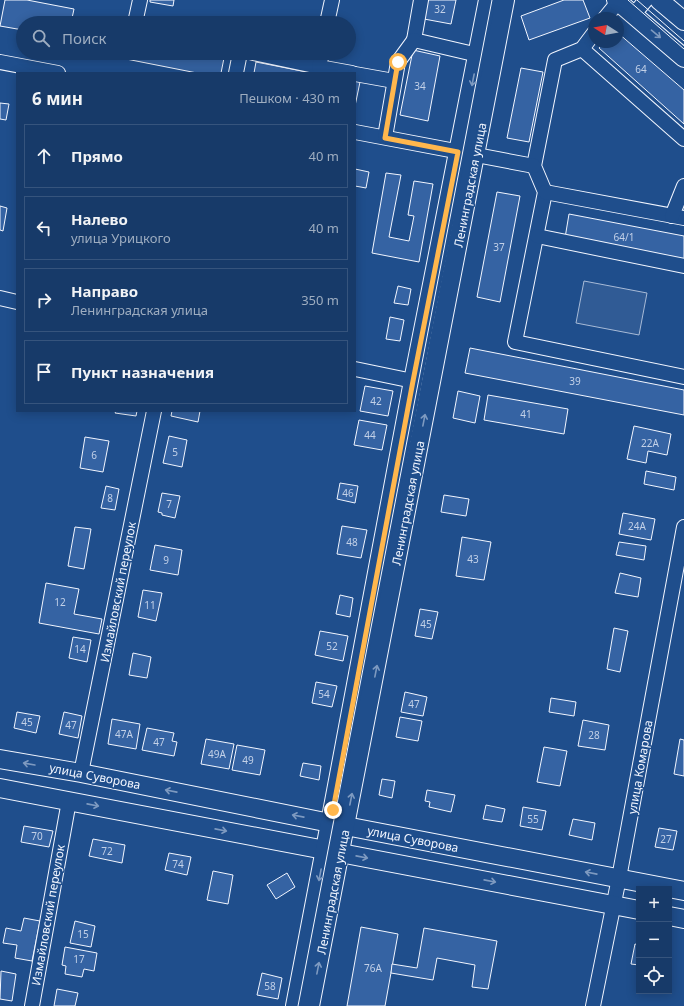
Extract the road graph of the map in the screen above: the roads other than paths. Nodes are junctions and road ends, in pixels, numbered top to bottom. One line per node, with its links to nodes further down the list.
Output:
1 (140, 0): 11 (street)
2 (332, 0): 12 (street)
3 (421, 0): 14 (street)
4 (488, 0): 17 (main road, Ленинградская улица)
5 (505, 0): 30 (main road, Ленинградская улица)
6 (646, 0): 10 (street)
7 (659, 0): 13 (main road)
8 (617, 1): 9 (street); 10 (main road)
9 (610, 12)
10 (633, 15): 18 (main road, one-way to 18)
11 (137, 16)
12 (329, 16)
13 (684, 21)
14 (414, 40): 17 (street); 26 (street)
15 (588, 41): 16 (street)
16 (582, 49): 29 (street); 31 (street)
17 (478, 55): 30 (main road, Ленинградская улица, one-way to 30)
18 (684, 58)
19 (239, 60): 23 (street)
20 (320, 60): 24 (street)
21 (0, 62): 22 (street)
22 (53, 72)
23 (236, 72)
24 (350, 72)
25 (356, 74): 26 (street)
26 (394, 81): 28 (street)
27 (356, 132): 28 (street)
28 (385, 138): 30 (street)
29 (684, 139)
30 (467, 154): 31 (street); 41 (main road, Ленинградская улица); 48 (main road, Ленинградская улица, one-way to 30)
31 (534, 166): 33 (street)
32 (684, 186): 34 (street)
33 (545, 192): 34 (street); 35 (street)
34 (678, 217)
35 (537, 236): 36 (street); 40 (street)
36 (684, 266)
37 (0, 298): 38 (street)
38 (16, 302)
39 (356, 369): 41 (street)
40 (684, 378)
41 (413, 381): 48 (main road, Ленинградская улица)
42 (154, 412): 45 (street, Измайловский переулок)
43 (684, 527): 50 (street, улица Комарова)
44 (0, 759): 45 (main road, улица Суворова, one-way to 44)
45 (81, 773): 48 (main road, улица Суворова, one-way to 45)
46 (0, 788): 47 (main road)
47 (69, 801): 49 (main road, one-way to 49); 56 (street, Измайловский переулок)
48 (338, 824): 49 (main road, Ленинградская улица); 50 (main road, улица Суворова, one-way to 48)
49 (333, 851): 52 (main road, one-way to 52); 57 (main road, Ленинградская улица, one-way to 57); 58 (main road, Ленинградская улица, one-way to 49)
50 (619, 878): 51 (main road, улица Суворова); 52 (street, улица Комарова)
51 (684, 891)
52 (614, 905): 53 (main road); 59 (street, улица Комарова)
53 (636, 909)
54 (672, 917): 55 (main road)
55 (684, 919)
56 (32, 1006)
57 (294, 1006)
58 (310, 1006)
59 (593, 1006)

